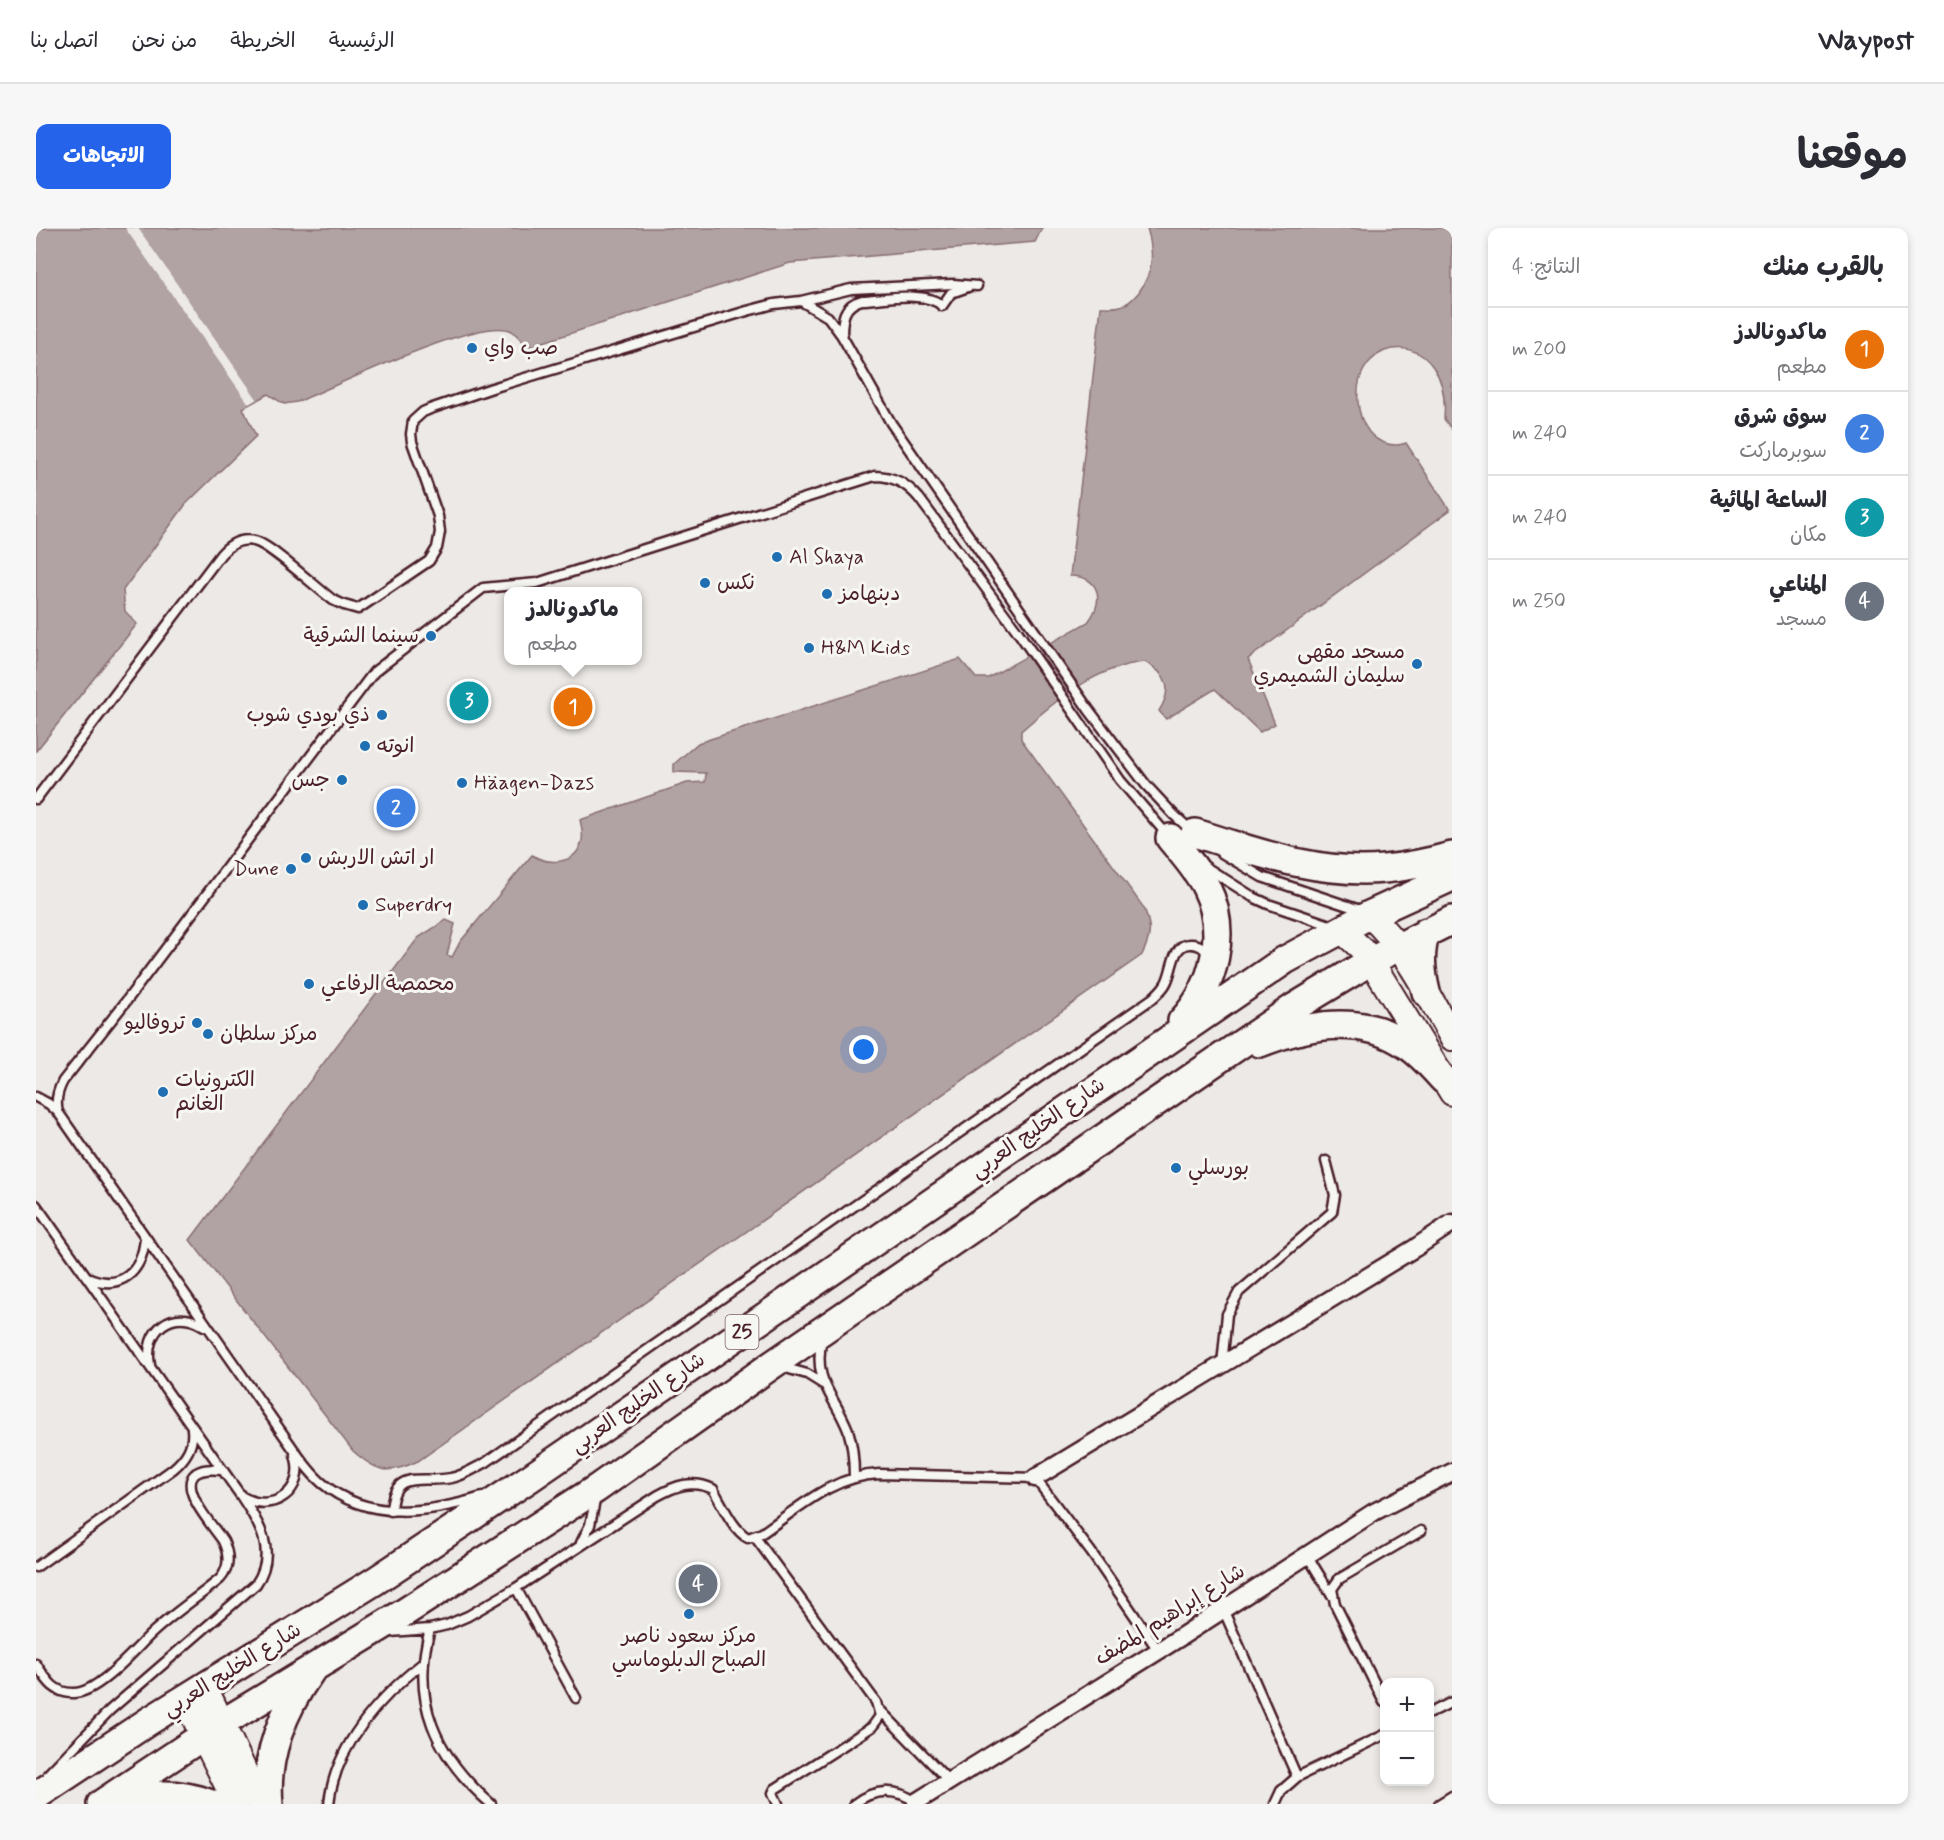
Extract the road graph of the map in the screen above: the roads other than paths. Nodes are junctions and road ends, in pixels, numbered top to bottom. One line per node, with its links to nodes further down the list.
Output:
1 (801, 301): 2 (lane); 2 (lane); 3 (lane)
2 (842, 336): 4 (lane)
3 (36, 799)
4 (1182, 835): 5 (main road); 7 (lane); 9 (lane); 13 (main road); 20 (lane)
5 (1452, 856)
6 (1452, 877): 7 (main road, شارع الخليج العربي / 25)
7 (1369, 915): 9 (main road, شارع الخليج العربي / 25); 11 (main road)
8 (1452, 920): 10 (main road, شارع الخليج العربي / 25)
9 (1340, 929): 12 (main road); 16 (main road, شارع الخليج العربي / 25)
10 (1426, 932): 11 (main road, شارع الخليج العربي / 25); 14 (main road)
11 (1397, 947): 12 (main road, شارع الخليج العربي / 25); 14 (main road)
12 (1371, 960): 17 (main road, شارع الخليج العربي / 25); 18 (main road)
13 (1213, 962): 16 (main road); 41 (lane)
14 (1426, 992): 15 (main road)
15 (1452, 1038)
16 (1143, 1056): 37 (main road, شارع الخليج العربي / 25)
17 (1217, 1061): 18 (main road); 27 (main road, شارع الخليج العربي / 25)
18 (1448, 1087)
19 (36, 1097): 20 (lane)
20 (58, 1112): 24 (lane)
21 (1326, 1161): 28 (lane)
22 (38, 1210): 25 (lane)
23 (1452, 1223): 28 (street)
24 (145, 1238): 25 (lane); 26 (lane)
25 (86, 1277): 30 (lane)
26 (207, 1328): 30 (lane); 33 (lane)
27 (826, 1328): 29 (main road, شارع الخليج العربي / 25); 31 (lane)
28 (1221, 1365): 38 (street)
29 (769, 1367): 31 (lane); 39 (main road, شارع الخليج العربي / 25)
30 (151, 1370): 32 (lane)
31 (823, 1384): 36 (lane)
32 (192, 1428): 34 (lane); 46 (lane)
33 (292, 1448): 40 (lane); 41 (lane)
34 (222, 1470): 40 (lane); 54 (lane)
35 (1452, 1472): 45 (street, شارع إبراهيم المضف)
36 (854, 1477): 38 (lane); 43 (lane)
37 (530, 1478): 41 (lane); 56 (main road, شارع الخليج العربي / 25)
38 (1035, 1478): 52 (lane)
39 (600, 1486): 44 (lane); 51 (main road, شارع الخليج العربي / 25)
40 (241, 1496): 66 (lane)
41 (392, 1511)
42 (1421, 1531): 48 (lane)
43 (755, 1537): 44 (lane); 60 (lane)
44 (579, 1546): 47 (lane)
45 (1307, 1555): 48 (lane); 49 (street, شارع إبراهيم المضف)
46 (36, 1568)
47 (516, 1588): 50 (lane); 58 (lane)
48 (1332, 1597): 57 (lane)
49 (1223, 1609): 52 (street, شارع إبراهيم المضف); 64 (lane)
50 (430, 1629): 51 (lane); 53 (lane)
51 (370, 1633): 55 (main road, شارع الخليج العربي / 25)
52 (1158, 1650): 65 (street, شارع إبراهيم المضف)
53 (423, 1663): 75 (lane); 76 (lane)
54 (36, 1664)
55 (315, 1666): 62 (main road, شارع الخليج العربي / 25); 74 (main road)
56 (195, 1693): 62 (main road); 67 (main road, شارع الخليج العربي / 25)
57 (1380, 1694)
58 (576, 1698)
59 (1452, 1702): 61 (lane)
60 (879, 1710): 65 (lane); 77 (lane)
61 (1434, 1711)
62 (212, 1730): 70 (main road, شارع الخليج العربي / 25); 72 (main road); 73 (main road)
63 (1380, 1737): 64 (lane)
64 (1297, 1777): 79 (lane)
65 (950, 1782): 69 (street, شارع إبراهيم المضف)
66 (36, 1787)
67 (36, 1796)
68 (1452, 1796): 80 (lane)
69 (917, 1803): 78 (lane)
70 (101, 1804): 71 (main road)
71 (211, 1804)
72 (236, 1804)
73 (260, 1804)
74 (269, 1804)
75 (329, 1804)
76 (491, 1804)
77 (778, 1804)
78 (854, 1804)
79 (1275, 1804)
80 (1439, 1804)

